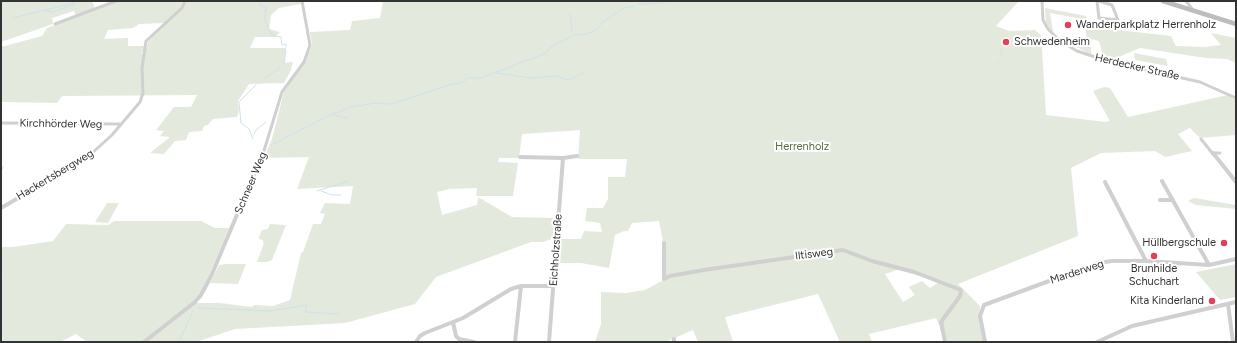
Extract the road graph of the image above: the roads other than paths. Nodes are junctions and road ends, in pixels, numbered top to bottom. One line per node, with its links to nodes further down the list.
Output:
1 (116, 1): 9 (street)
2 (185, 1): 13 (street, Hackertsbergweg)
3 (302, 1): 35 (street, Schneer Weg)
4 (1042, 1): 11 (street, Herdecker Straße)
5 (1098, 1): 5 (street)
6 (1163, 1): 8 (main road)
7 (1186, 1): 8 (street)
8 (1194, 11): 10 (main road)
9 (55, 24)
10 (1236, 24)
11 (1236, 98)
12 (1, 123): 13 (street, Kirchhörder Weg)
13 (121, 124): 25 (street, Hackertsbergweg)
14 (1201, 139): 15 (street)
15 (1212, 153): 16 (street); 22 (street)
16 (1220, 153)
17 (577, 156): 19 (street)
18 (520, 157): 19 (street)
19 (563, 158): 31 (street, Eichholzstraße)
20 (1162, 181): 24 (street)
21 (1105, 182): 28 (street)
22 (1236, 182)
23 (1160, 200): 24 (street)
24 (1173, 200): 29 (street)
25 (1, 208)
26 (664, 243): 40 (street, Iltisweg)
27 (1236, 259): 29 (street, Marderweg)
28 (1146, 261): 29 (street, Marderweg); 41 (street, Marderweg)
29 (1208, 265)
30 (521, 286): 31 (street); 34 (street); 38 (street)
31 (553, 286): 39 (street, Eichholzstraße)
32 (1236, 302): 33 (street)
33 (1228, 304): 42 (street); 43 (street)
34 (453, 322): 36 (street); 37 (street)
35 (144, 342)
36 (416, 342)
37 (474, 342)
38 (514, 342)
39 (549, 342)
40 (945, 342)
41 (985, 342)
42 (1097, 342)
43 (1233, 342)

